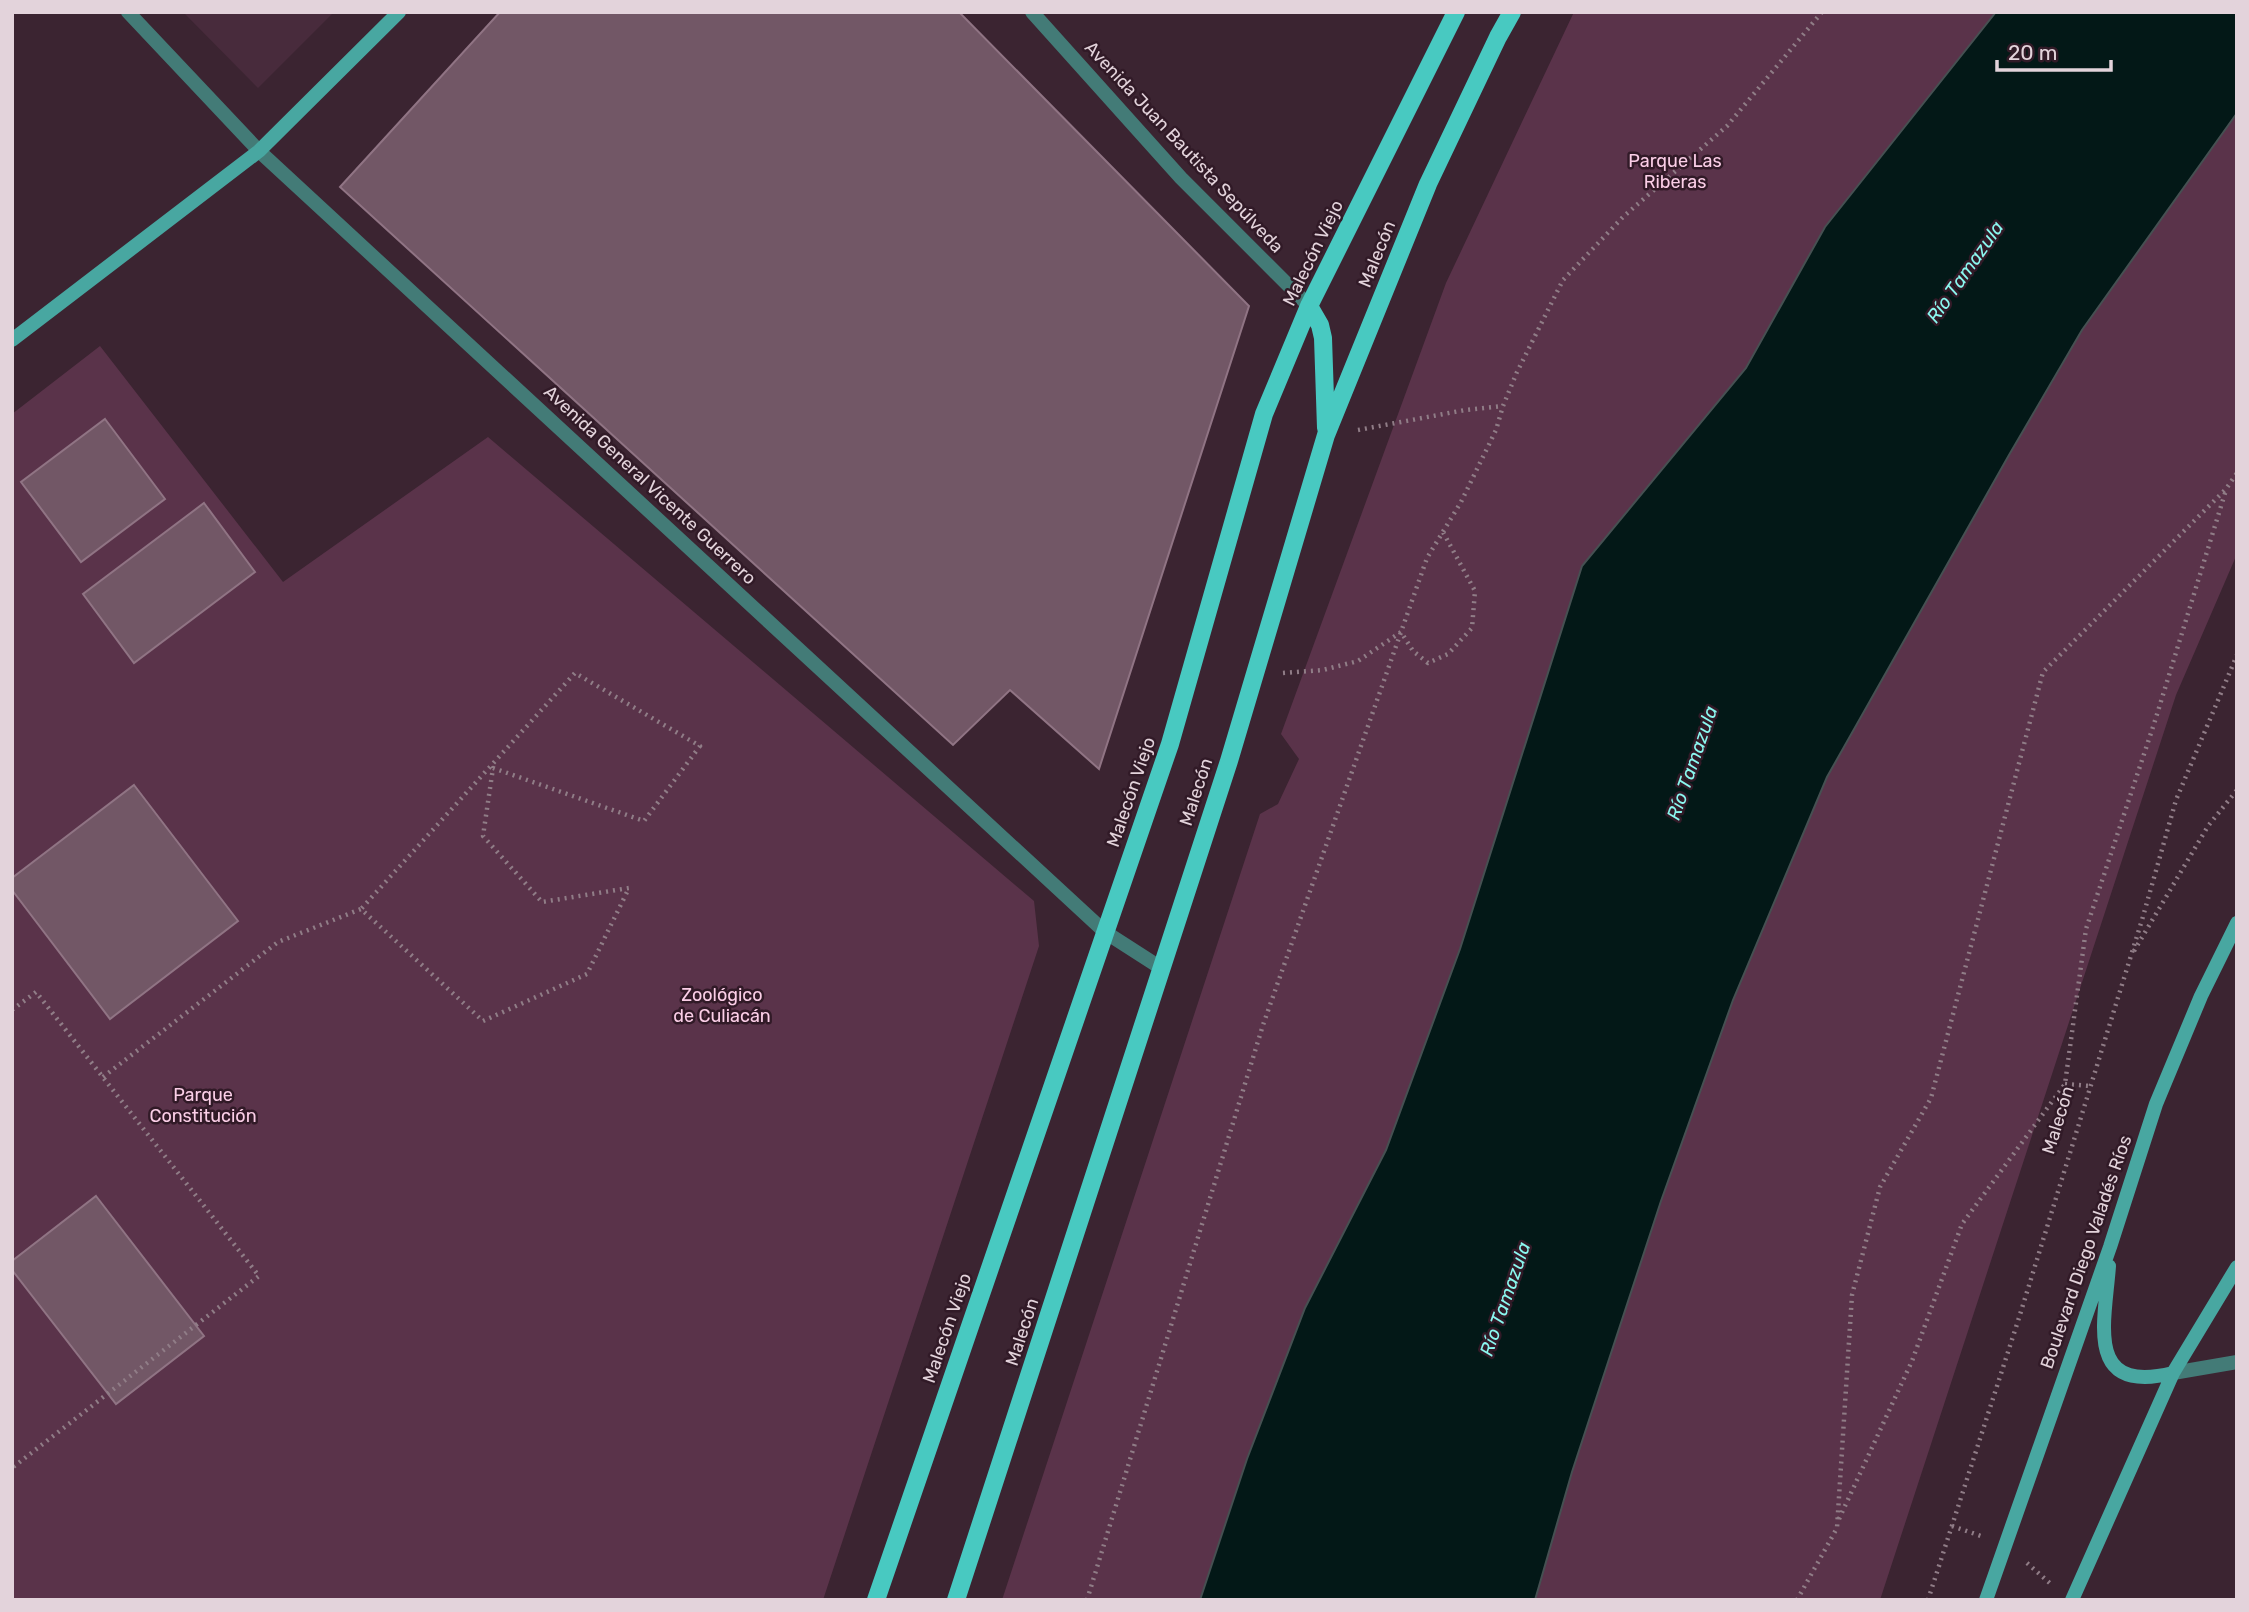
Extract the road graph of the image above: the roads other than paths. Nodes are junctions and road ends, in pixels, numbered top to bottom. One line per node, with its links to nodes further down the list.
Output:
1 (128, 12): 6 (street, Avenida General Vicente Guerrero)
2 (399, 12): 6 (main road)
3 (1032, 12): 7 (street, Avenida Juan Bautista Sepúlveda)
4 (1456, 12): 7 (main road, Malecón Viejo)
5 (1512, 12): 9 (main road, Malecón)
6 (259, 151): 8 (main road); 11 (street, Avenida General Vicente Guerrero)
7 (1309, 306): 9 (main road); 11 (main road, Malecón Viejo)
8 (12, 340)
9 (1326, 435): 12 (main road, Malecón)
10 (2237, 923): 13 (main road, Boulevard Diego Valadés Ríos)
11 (1105, 932): 12 (street, Avenida General Vicente Guerrero); 17 (main road, Malecón Viejo)
12 (1161, 968): 18 (main road, Malecón)
13 (2110, 1247): 16 (main road); 19 (main road, Boulevard Diego Valadés Ríos)
14 (2237, 1267): 16 (main road)
15 (2237, 1362): 16 (street)
16 (2173, 1373): 20 (main road)
17 (876, 1600)
18 (956, 1600)
19 (1986, 1600)
20 (2073, 1600)

